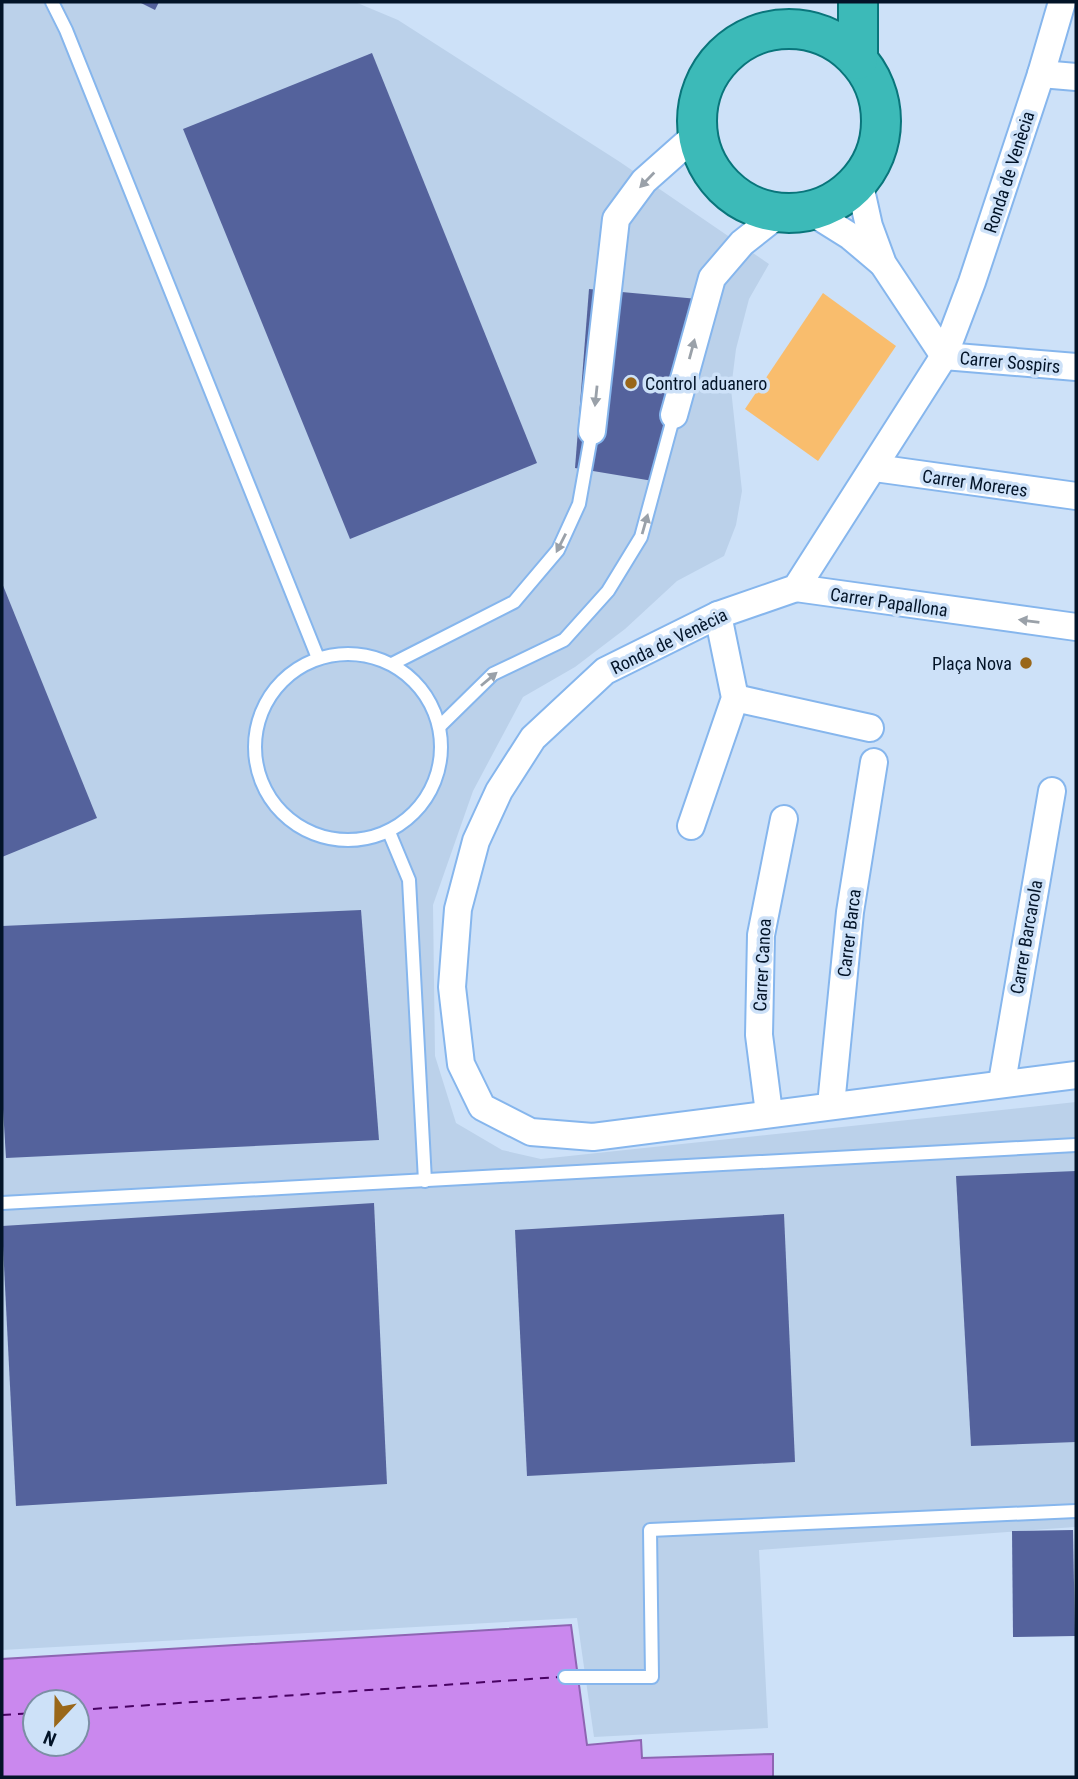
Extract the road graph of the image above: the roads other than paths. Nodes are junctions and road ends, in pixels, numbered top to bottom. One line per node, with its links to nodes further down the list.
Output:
1 (52, 2): 22 (lane)
2 (809, 2): 5 (highway)
3 (858, 2): 6 (highway)
4 (1062, 2): 7 (street, Ronda de Venècia)
5 (771, 30): 6 (highway); 9 (highway)
6 (858, 60): 10 (highway)
7 (1041, 74): 8 (street); 13 (street, Ronda de Venècia)
8 (1076, 77)
9 (697, 134): 11 (highway); 16 (street, one-way to 16)
10 (859, 181): 11 (highway); 12 (street)
11 (795, 212): 12 (street); 15 (street, one-way to 11)
12 (883, 264): 13 (street)
13 (944, 356): 14 (street, Carrer Sospirs); 17 (street, Ronda de Venècia)
14 (1076, 368)
15 (674, 415): 25 (lane, one-way to 15)
16 (592, 431): 23 (lane, one-way to 23)
17 (875, 468): 18 (street, Carrer Moreres); 19 (street, Ronda de Venècia)
18 (1076, 496)
19 (796, 589): 20 (street, Ronda de Venècia); 21 (street, Carrer Papallona, one-way to 19)
20 (718, 615): 24 (street); 35 (street, Ronda de Venècia)
21 (1076, 627)
22 (318, 658): 23 (lane); 31 (lane)
23 (392, 664): 25 (lane)
24 (735, 698): 26 (street); 30 (street)
25 (440, 726): 31 (lane)
26 (870, 728)
27 (874, 762): 34 (street, Carrer Barca)
28 (1052, 791): 33 (street, Carrer Barcarola)
29 (784, 819): 35 (street, Carrer Canoa)
30 (691, 826)
31 (389, 832): 37 (lane)
32 (1076, 1075): 33 (street, Ronda de Venècia)
33 (1002, 1082): 34 (street, Ronda de Venècia)
34 (831, 1105): 35 (street, Ronda de Venècia)
35 (769, 1113)
36 (1076, 1145): 37 (lane)
37 (425, 1181): 38 (lane)
38 (2, 1203)
39 (1076, 1511): 40 (lane)
40 (565, 1677)

